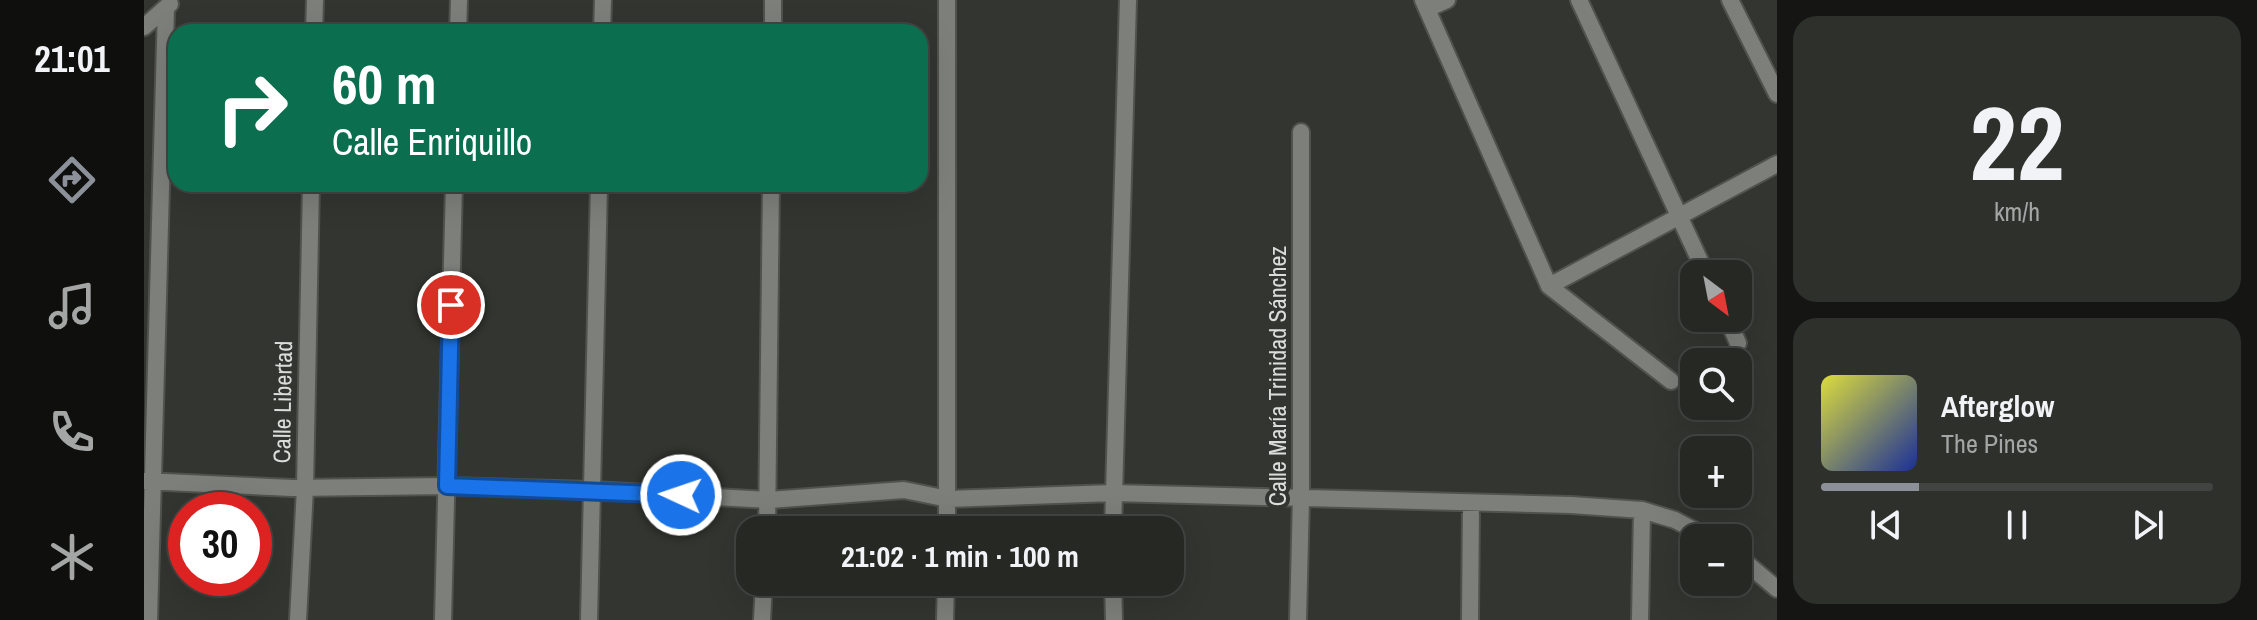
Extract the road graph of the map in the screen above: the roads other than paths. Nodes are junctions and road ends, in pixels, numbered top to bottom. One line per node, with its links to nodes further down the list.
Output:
1 (315, 0): 13 (street)
2 (459, 0): 14 (street)
3 (603, 0): 15 (street)
4 (773, 0): 16 (street)
5 (947, 0): 38 (street)
6 (1128, 0): 36 (street)
7 (1447, 0): 11 (street)
8 (1579, 0): 26 (street)
9 (1730, 0): 19 (street)
10 (170, 4): 12 (street); 17 (street)
11 (1425, 4): 28 (street)
12 (169, 24)
13 (314, 24)
14 (458, 24)
15 (602, 24)
16 (773, 24)
17 (144, 27)
18 (168, 49): 32 (street)
19 (1777, 94)
20 (1301, 132): 37 (street, Calle María Trinidad Sánchez)
21 (1777, 164): 26 (street)
22 (311, 192): 34 (street, Calle Libertad)
23 (454, 192): 33 (street)
24 (599, 192): 35 (street)
25 (771, 192): 39 (street)
26 (1679, 216): 27 (street); 28 (street)
27 (1699, 260)
28 (1549, 286): 31 (street)
29 (1733, 332): 30 (street)
30 (1738, 343)
31 (1671, 381)
32 (149, 481): 34 (street); 51 (street)
33 (447, 486): 34 (street); 35 (street); 53 (street)
34 (305, 488): 52 (street, Calle Libertad)
35 (593, 490): 39 (street); 54 (street)
36 (1113, 493): 37 (street); 38 (street); 44 (street)
37 (1301, 498): 40 (street); 58 (street, Calle María Trinidad Sánchez)
38 (948, 499): 39 (street); 43 (street)
39 (769, 500): 42 (street)
40 (1471, 503): 41 (street); 59 (street)
41 (1642, 510): 45 (street); 60 (street)
42 (768, 516)
43 (947, 516)
44 (1113, 516)
45 (1683, 524)
46 (1752, 568): 47 (street)
47 (1777, 589)
48 (763, 596): 55 (street)
49 (946, 596): 56 (street)
50 (1113, 596): 57 (street)
51 (149, 620)
52 (298, 620)
53 (443, 620)
54 (589, 620)
55 (762, 620)
56 (945, 620)
57 (1114, 620)
58 (1298, 620)
59 (1470, 620)
60 (1640, 620)

